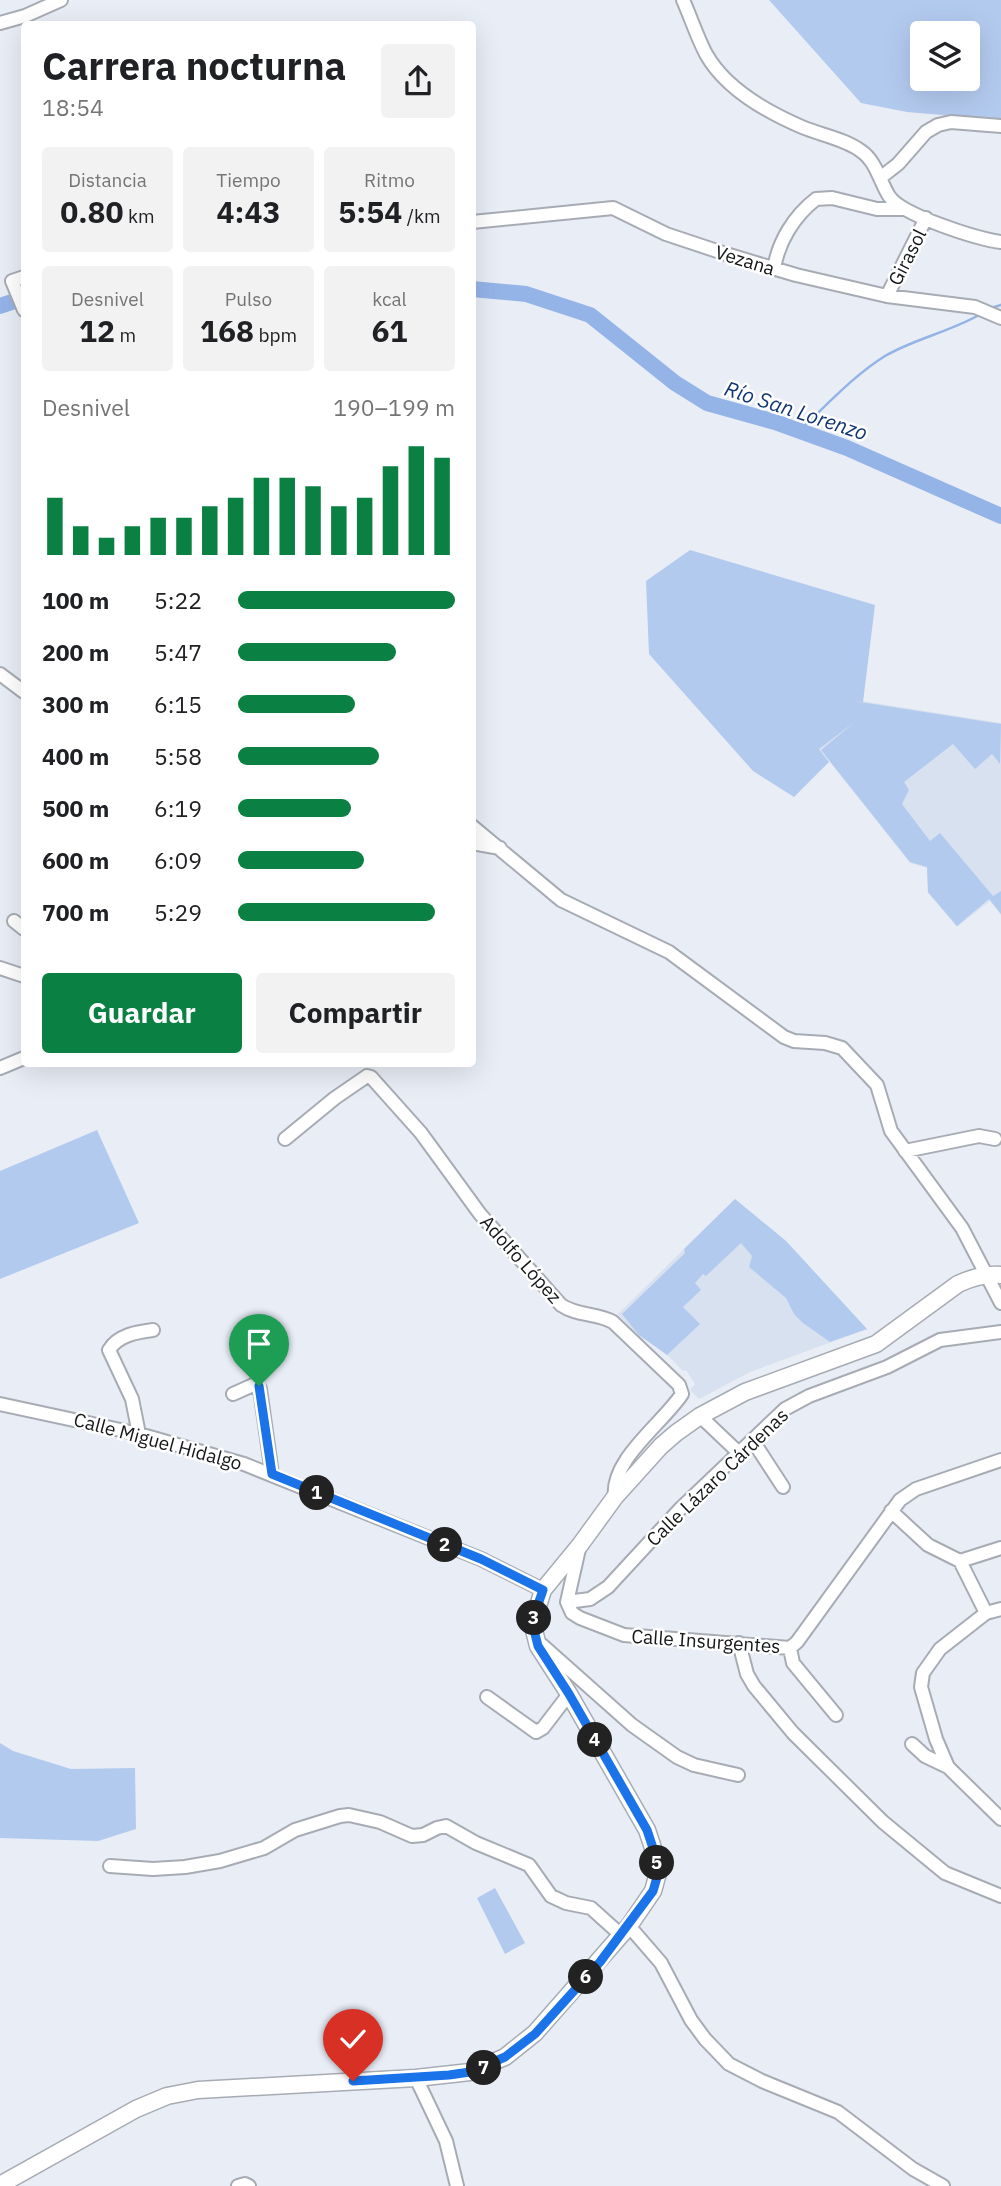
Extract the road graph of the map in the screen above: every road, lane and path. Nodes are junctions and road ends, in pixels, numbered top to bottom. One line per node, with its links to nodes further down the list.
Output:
1 (61, 0): 3 (street)
2 (683, 0): 5 (street)
3 (0, 23)
4 (1001, 126): 5 (street)
5 (880, 178): 6 (street)
6 (904, 209): 7 (street); 10 (street)
7 (926, 218): 9 (street); 11 (street, Girasol)
8 (476, 222): 10 (street, Vezana)
9 (1001, 242)
10 (774, 269): 11 (street, Vezana)
11 (887, 296): 12 (street, Vezana)
12 (1001, 317)
13 (0, 674): 14 (street)
14 (21, 690)
15 (476, 828): 17 (street)
16 (476, 844): 17 (street)
17 (500, 848): 24 (street)
18 (0, 968): 19 (street)
19 (21, 975)
20 (21, 1059): 21 (street)
21 (0, 1068)
22 (285, 1139): 38 (street, Adolfo López)
23 (995, 1139): 24 (street)
24 (905, 1151): 25 (street)
25 (994, 1275): 26 (street); 31 (main road)
26 (1001, 1303)
27 (153, 1330): 32 (street)
28 (1001, 1332): 33 (street, Calle Lázaro Cárdenas)
29 (233, 1394): 36 (street)
30 (0, 1404): 32 (street, Calle Miguel Hidalgo)
31 (700, 1416): 34 (street); 38 (main road)
32 (139, 1434): 36 (street, Calle Miguel Hidalgo)
33 (754, 1441): 34 (street, Calle Lázaro Cárdenas); 37 (street)
34 (739, 1453): 44 (street, Calle Lázaro Cárdenas)
35 (1001, 1460): 39 (street, Calle Insurgentes)
36 (272, 1474): 43 (street, Calle Miguel Hidalgo)
37 (783, 1488)
38 (615, 1497): 40 (main road)
39 (891, 1511): 42 (street); 49 (street, Calle Insurgentes)
40 (580, 1545): 43 (main road); 44 (street)
41 (1001, 1548): 42 (street)
42 (960, 1561): 46 (street)
43 (543, 1590): 47 (main road)
44 (567, 1602): 48 (street, Calle Insurgentes)
45 (1001, 1609): 46 (street)
46 (986, 1613): 54 (street)
47 (536, 1640): 50 (main road); 55 (street)
48 (739, 1643): 49 (street, Calle Insurgentes); 58 (street)
49 (790, 1648): 52 (street)
50 (569, 1694): 51 (street); 59 (main road)
51 (487, 1696)
52 (836, 1715)
53 (912, 1744): 54 (street)
54 (948, 1767): 56 (street)
55 (738, 1775)
56 (1001, 1819)
57 (110, 1866): 59 (street)
58 (1001, 1896)
59 (625, 1931): 60 (main road); 65 (street)
60 (416, 2078): 61 (main road); 64 (street)
61 (5, 2185)
62 (238, 2186): 63 (street)
63 (249, 2186)
64 (457, 2186)
65 (943, 2186)

